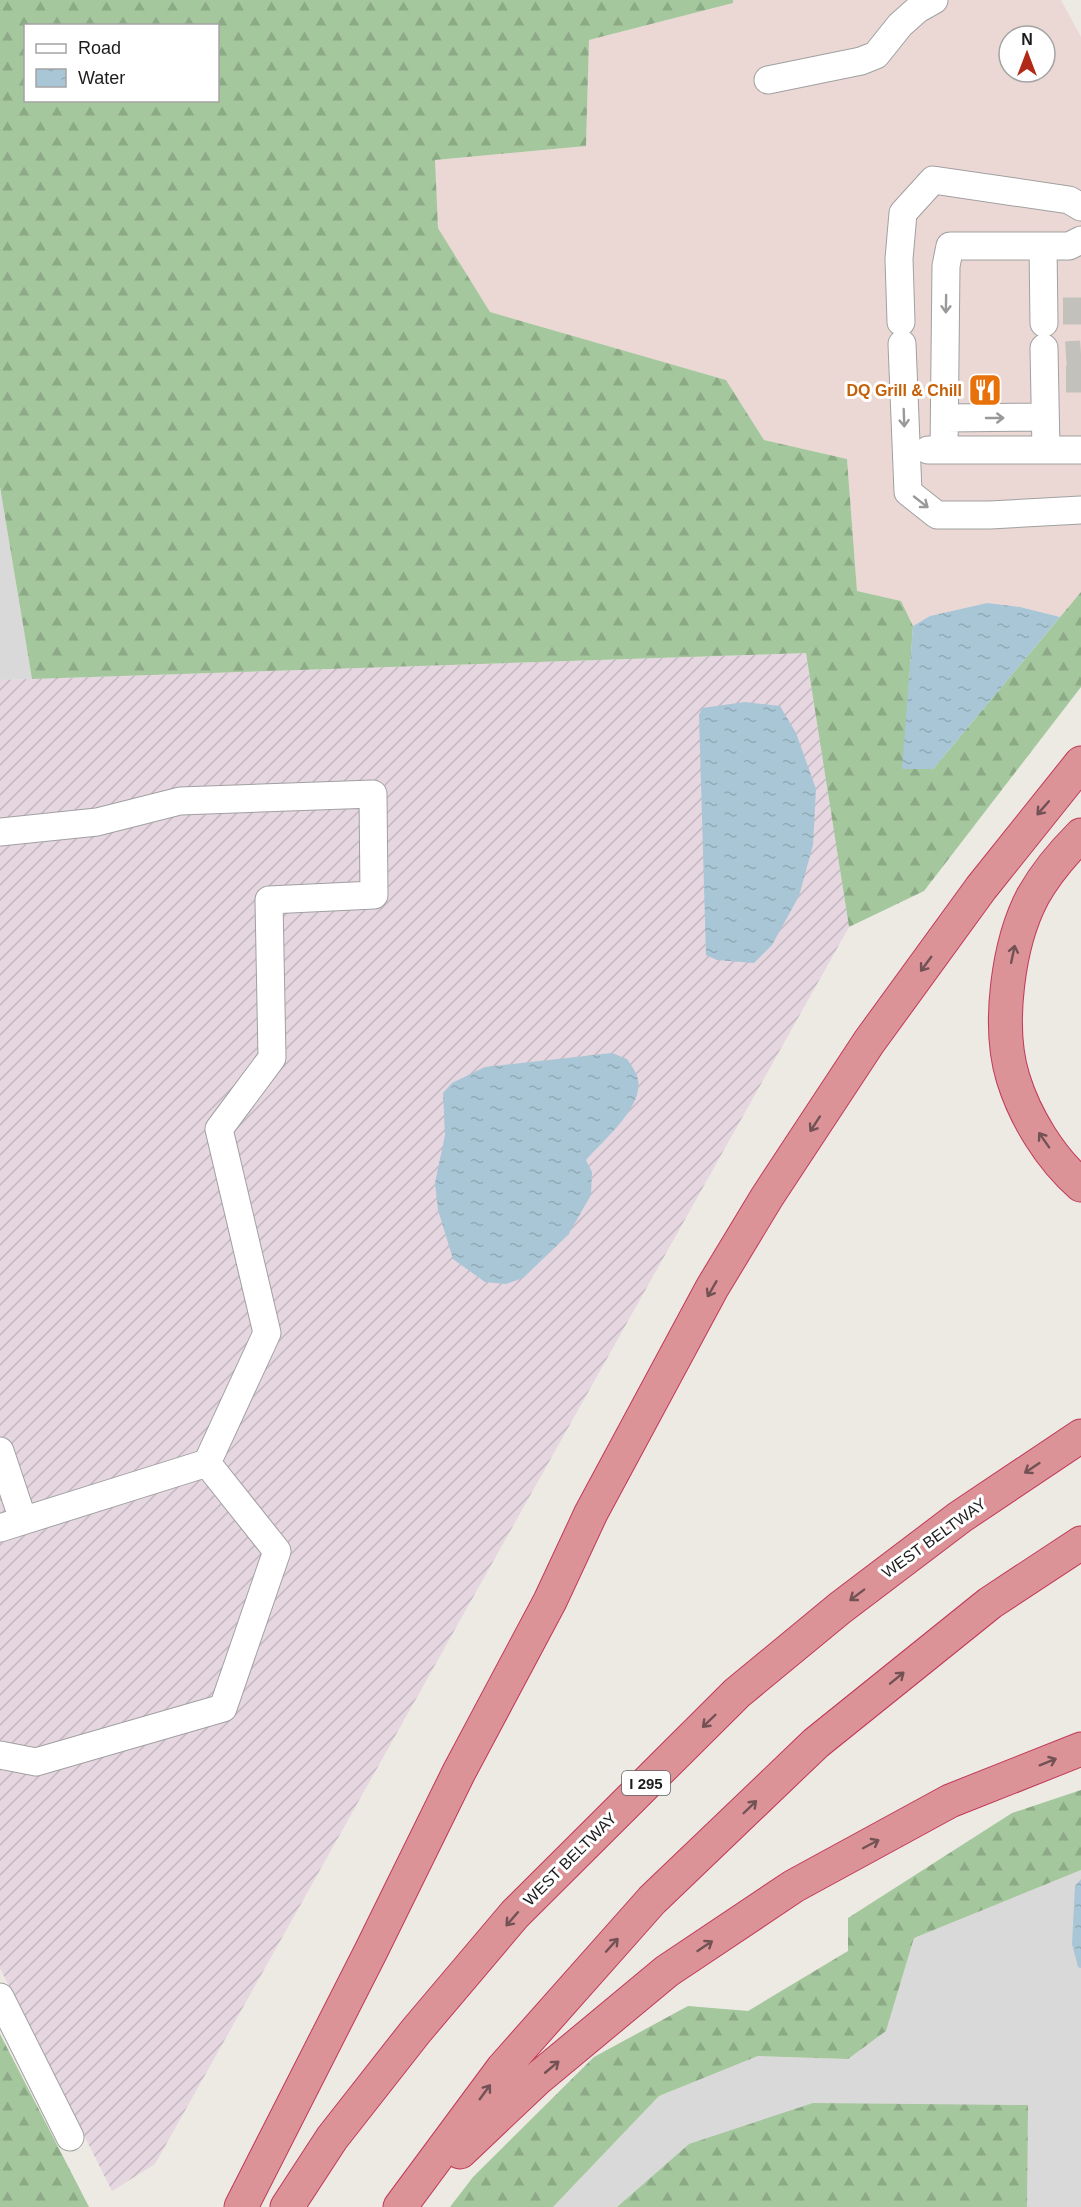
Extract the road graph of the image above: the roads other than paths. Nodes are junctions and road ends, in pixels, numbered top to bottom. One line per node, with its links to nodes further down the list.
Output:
1 (934, 0): 2 (street)
2 (768, 80)
3 (1081, 207): 8 (street, one-way to 8)
4 (1081, 240): 5 (street)
5 (1043, 246): 6 (street); 7 (street, one-way to 7)
6 (1045, 417): 7 (street, one-way to 6); 10 (street)
7 (945, 418): 9 (street)
8 (905, 450): 9 (street); 12 (street, one-way to 12)
9 (944, 450): 10 (street)
10 (1046, 450): 11 (street)
11 (1081, 450)
12 (1081, 510)
13 (1077, 772): 26 (highway, one-way to 26)
14 (0, 832): 19 (street)
15 (1081, 835): 16 (highway, one-way to 15)
16 (1081, 1185)
17 (1081, 1436): 27 (highway, WEST BELTWAY / I 295, one-way to 27)
18 (0, 1451): 20 (street)
19 (207, 1463): 20 (street); 23 (street)
20 (11, 1524)
21 (1081, 1543): 28 (highway, one-way to 21)
22 (1081, 1749): 28 (highway, one-way to 22)
23 (0, 1755)
24 (0, 1998): 25 (street)
25 (70, 2137)
26 (241, 2207)
27 (287, 2207)
28 (401, 2207)

